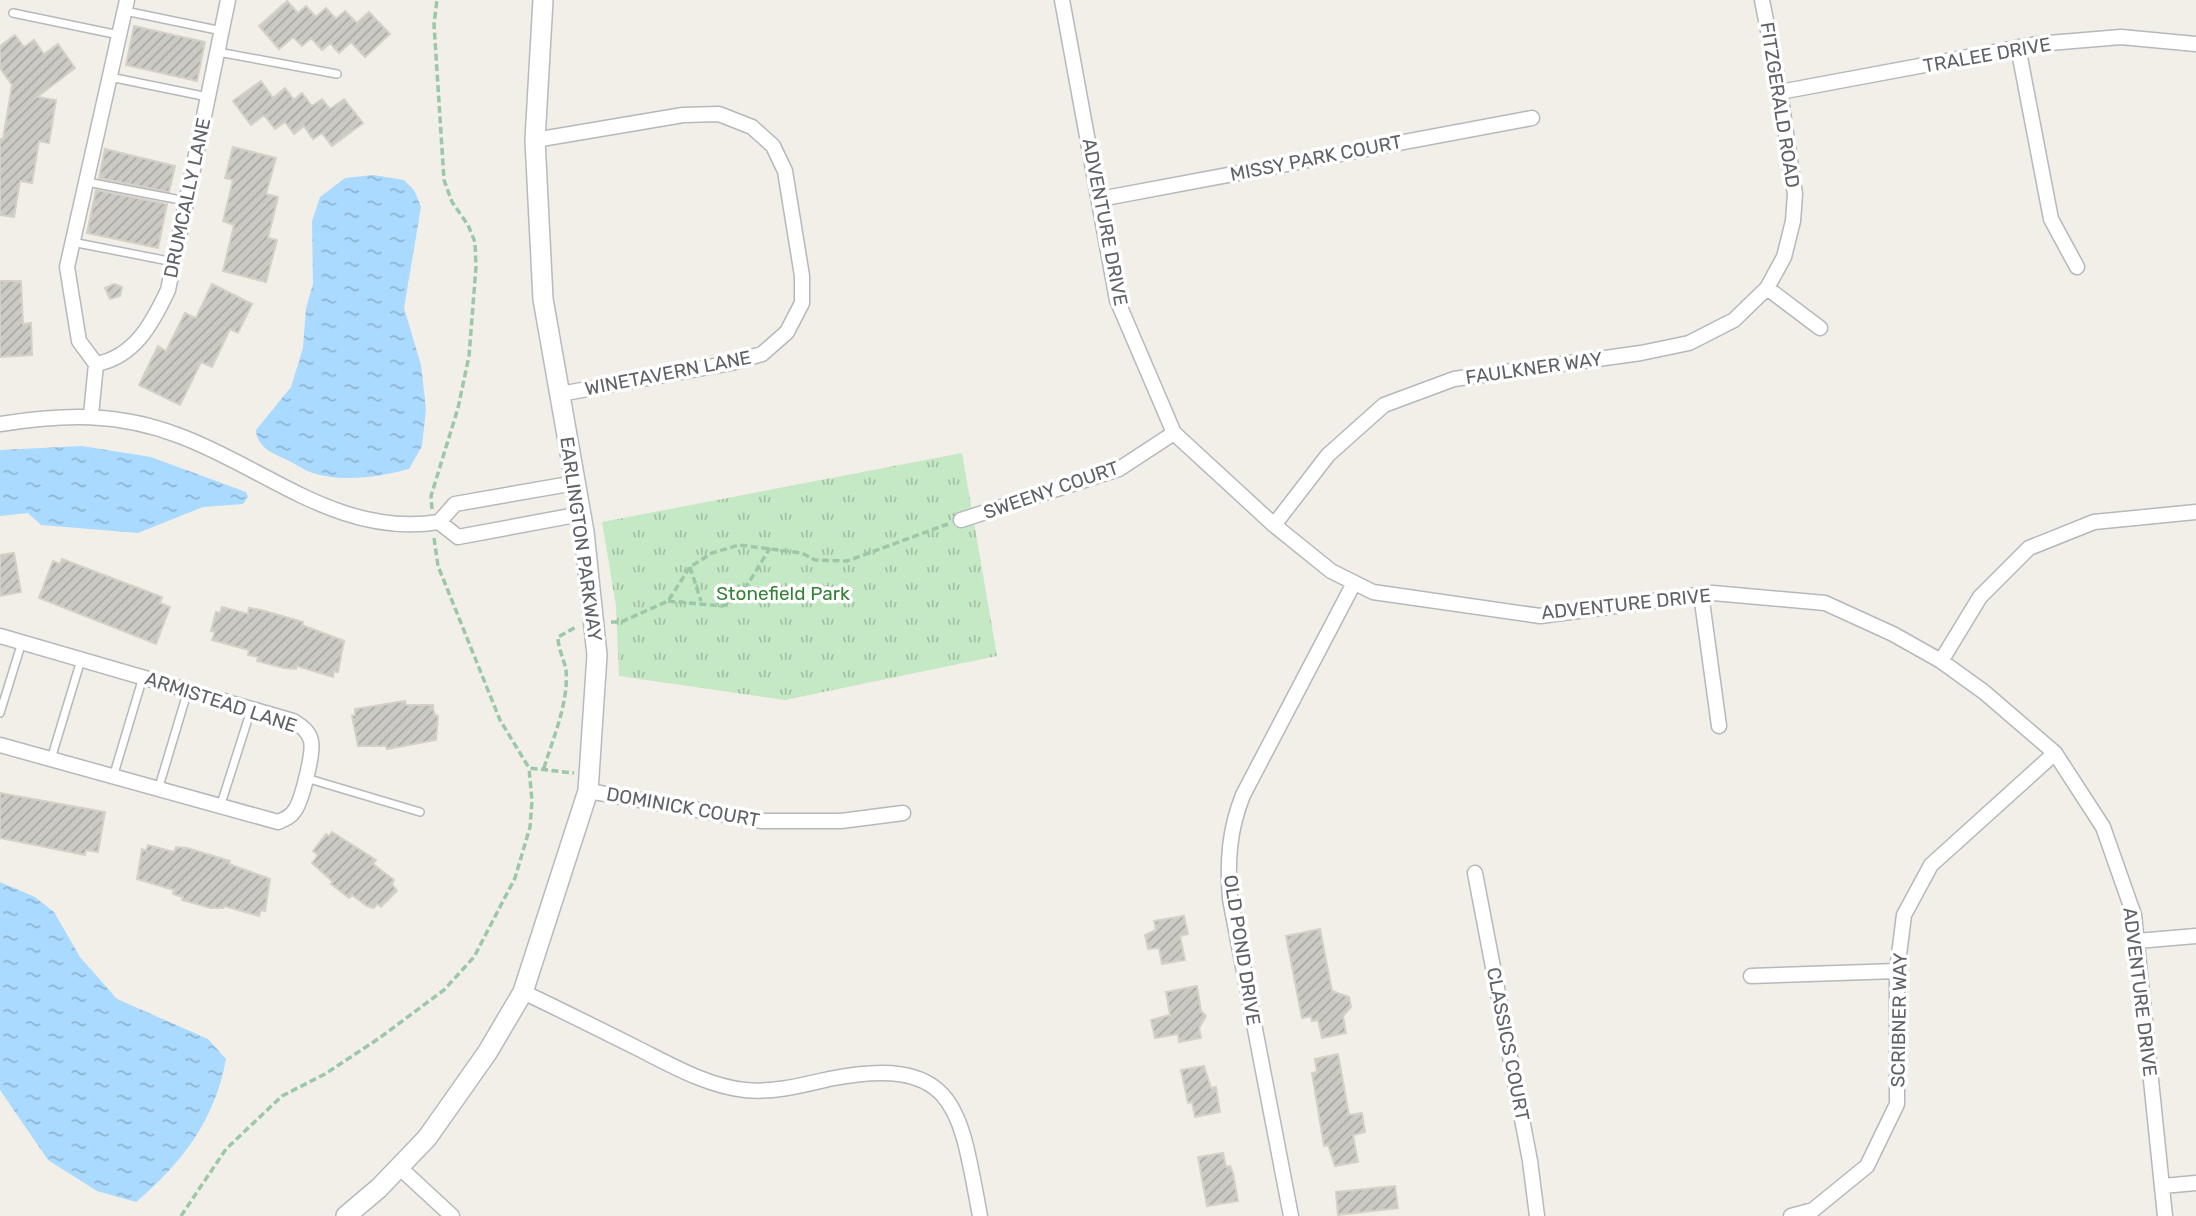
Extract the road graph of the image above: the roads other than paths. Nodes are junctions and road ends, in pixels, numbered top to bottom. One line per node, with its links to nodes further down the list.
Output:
1 (228, 0): 7 (street, DRUMCALLY LANE)
2 (543, 0): 17 (street, EARLINGTON PARKWAY)
3 (1062, 0): 19 (street, ADVENTURE DRIVE)
4 (1762, 0): 14 (street, FITZGERALD ROAD)
5 (126, 6): 7 (lane); 8 (street)
6 (13, 13): 8 (lane)
7 (222, 30): 11 (street, DRUMCALLY LANE)
8 (119, 35): 13 (street)
9 (2196, 44): 10 (street, TRALEE DRIVE)
10 (2018, 47): 14 (street, TRALEE DRIVE); 23 (street)
11 (218, 52): 12 (lane); 15 (street, DRUMCALLY LANE)
12 (337, 74)
13 (110, 77): 15 (lane); 18 (street)
14 (1780, 92): 24 (street, FITZGERALD ROAD)
15 (208, 97): 20 (street, DRUMCALLY LANE)
16 (1532, 118): 19 (street, MISSY PARK COURT)
17 (535, 140): 27 (street, EARLINGTON PARKWAY); 27 (street, WINETAVERN LANE)
18 (87, 182): 20 (lane); 21 (street)
19 (1100, 199): 30 (street, ADVENTURE DRIVE)
20 (186, 201): 22 (street, DRUMCALLY LANE)
21 (72, 242): 22 (lane); 26 (street)
22 (174, 262): 26 (street, DRUMCALLY LANE)
23 (2077, 267)
24 (1767, 288): 25 (street); 36 (street, FAULKNER WAY)
25 (1820, 328)
26 (96, 363): 28 (street)
27 (560, 394): 31 (street, EARLINGTON PARKWAY)
28 (91, 415): 29 (street); 35 (street)
29 (0, 424)
30 (1174, 433): 34 (street, SWEENY COURT); 36 (street, ADVENTURE DRIVE)
31 (575, 483): 33 (street, EARLINGTON PARKWAY); 35 (street)
32 (2196, 512): 42 (street)
33 (581, 514): 35 (street); 53 (street, EARLINGTON PARKWAY)
34 (961, 520)
35 (436, 523)
36 (1274, 525): 37 (street, ADVENTURE DRIVE)
37 (1354, 583): 38 (street, ADVENTURE DRIVE); 70 (street, OLD POND DRIVE)
38 (1701, 594): 42 (street, ADVENTURE DRIVE); 47 (street)
39 (0, 636): 40 (street, ARMISTEAD LANE)
40 (22, 642): 41 (street, ARMISTEAD LANE); 46 (lane)
41 (82, 659): 43 (street, ARMISTEAD LANE); 50 (lane)
42 (1941, 661): 49 (street, ADVENTURE DRIVE)
43 (143, 677): 44 (street, ARMISTEAD LANE); 51 (lane)
44 (188, 691): 45 (street, ARMISTEAD LANE); 54 (lane)
45 (250, 709): 52 (street, ARMISTEAD LANE); 55 (lane)
46 (0, 713)
47 (1719, 726)
48 (0, 745): 50 (street, ARMISTEAD LANE)
49 (2055, 753): 60 (street, ADVENTURE DRIVE); 61 (street, SCRIBNER WAY)
50 (51, 760): 51 (street, ARMISTEAD LANE)
51 (113, 777): 54 (street, ARMISTEAD LANE)
52 (305, 778): 55 (street, ARMISTEAD LANE); 56 (lane)
53 (589, 783): 57 (street, DOMINICK COURT); 63 (street, EARLINGTON PARKWAY)
54 (158, 790): 55 (street, ARMISTEAD LANE)
55 (220, 808)
56 (420, 812)
57 (903, 813)
58 (1475, 873): 71 (street, CLASSICS COURT)
59 (2196, 936): 60 (street)
60 (2137, 941): 66 (street, ADVENTURE DRIVE)
61 (1897, 971): 62 (street); 72 (street, SCRIBNER WAY)
62 (1751, 976)
63 (523, 992): 64 (street, EARLINGTON PARKWAY); 69 (street)
64 (399, 1167): 67 (street, EARLINGTON PARKWAY); 68 (street)
65 (2196, 1183): 66 (street)
66 (2162, 1186): 73 (street, ADVENTURE DRIVE)
67 (346, 1216)
68 (452, 1216)
69 (980, 1216)
70 (1291, 1216)
71 (1537, 1216)
72 (1791, 1216)
73 (2165, 1216)

